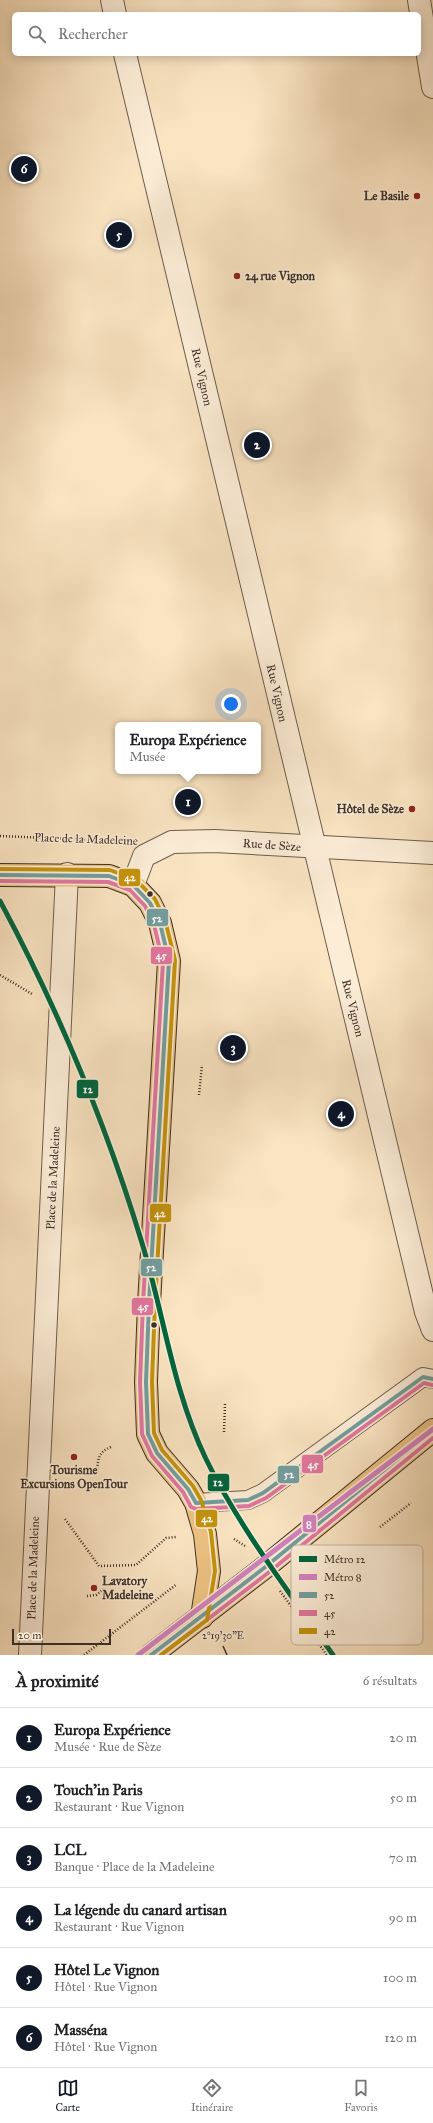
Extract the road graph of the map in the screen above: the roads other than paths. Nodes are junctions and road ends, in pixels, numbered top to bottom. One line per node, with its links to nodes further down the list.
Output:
1 (112, 0): 3 (street)
2 (419, 0): 4 (street)
3 (115, 12)
4 (421, 12)
5 (421, 12): 7 (street)
6 (125, 56): 8 (street, Rue Vignon)
7 (433, 86)
8 (314, 848): 9 (street, Rue de Sèze); 12 (street, Rue de Sèze); 13 (street, Rue Vignon)
9 (433, 853)
10 (67, 874): 11 (main road); 12 (main road); 18 (street, Place de la Madeleine)
11 (0, 875)
12 (133, 885): 16 (main road)
13 (433, 1330)
14 (433, 1379): 16 (lane)
15 (433, 1430): 17 (main road)
16 (196, 1503): 17 (main road)
17 (202, 1617): 19 (main road)
18 (30, 1655)
19 (151, 1655)

